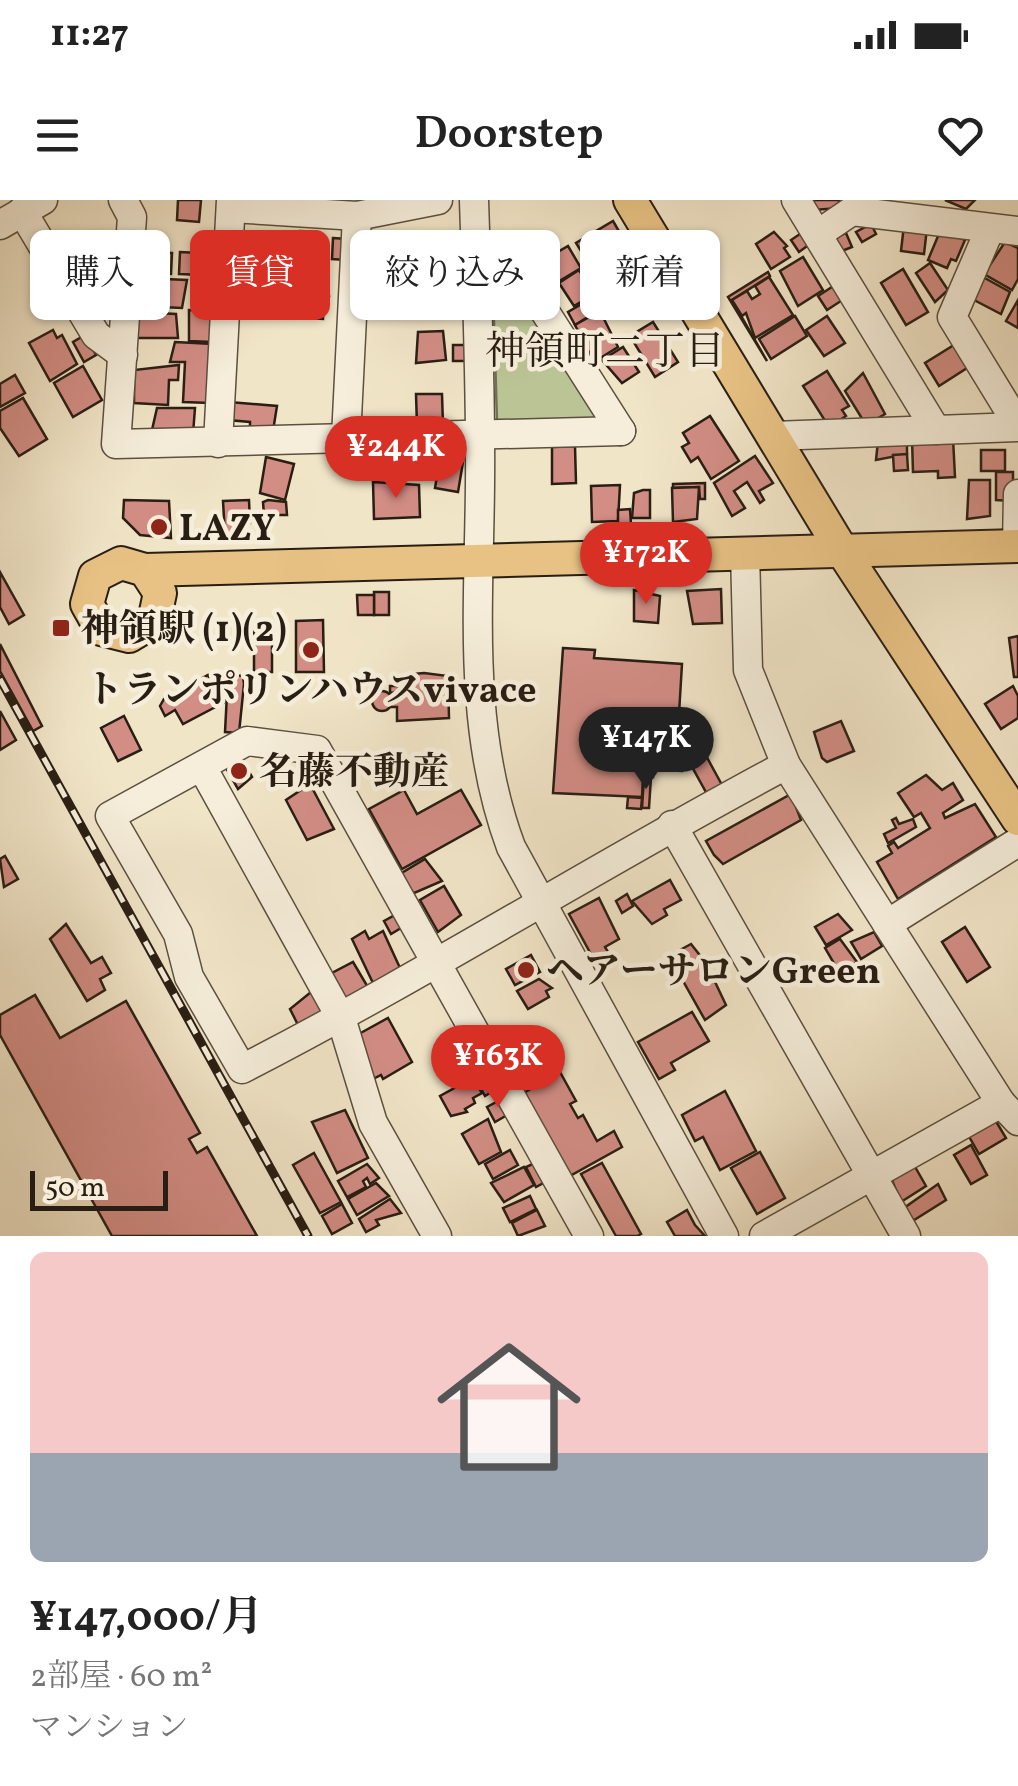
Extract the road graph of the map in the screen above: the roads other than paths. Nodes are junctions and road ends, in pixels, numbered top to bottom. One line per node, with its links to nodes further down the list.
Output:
1 (123, 200): 14 (street)
2 (438, 200): 8 (street)
3 (474, 200): 9 (street)
4 (630, 200): 18 (main road)
5 (796, 200): 11 (street)
6 (231, 204): 8 (street); 20 (street)
7 (22, 212): 14 (street)
8 (357, 216): 19 (street)
9 (475, 230)
10 (1004, 230): 11 (street); 15 (street)
11 (818, 234): 16 (street)
12 (477, 320): 17 (street)
13 (550, 320): 17 (street)
14 (123, 355): 20 (street)
15 (1018, 426): 16 (street)
16 (936, 430): 18 (street)
17 (480, 436): 19 (street); 25 (street)
18 (773, 436): 23 (main road)
19 (346, 438): 20 (street)
20 (218, 442)
21 (1018, 494): 22 (street)
22 (1017, 546): 23 (main road)
23 (841, 550): 24 (main road); 29 (main road)
24 (744, 552): 25 (main road); 27 (street)
25 (480, 562): 26 (main road); 32 (street)
26 (144, 570)
27 (786, 765): 30 (street); 33 (street)
28 (202, 767): 34 (street); 35 (street); 35 (street)
29 (1018, 820)
30 (672, 826): 32 (street); 37 (street)
31 (1018, 842): 33 (street)
32 (542, 905): 34 (street); 40 (street)
33 (887, 924): 36 (street)
34 (437, 962): 35 (street); 39 (street)
35 (341, 1018): 38 (street)
36 (1010, 1112): 37 (street)
37 (871, 1174): 41 (street); 42 (street)
38 (436, 1236)
39 (589, 1236)
40 (724, 1236)
41 (764, 1236)
42 (906, 1236)

